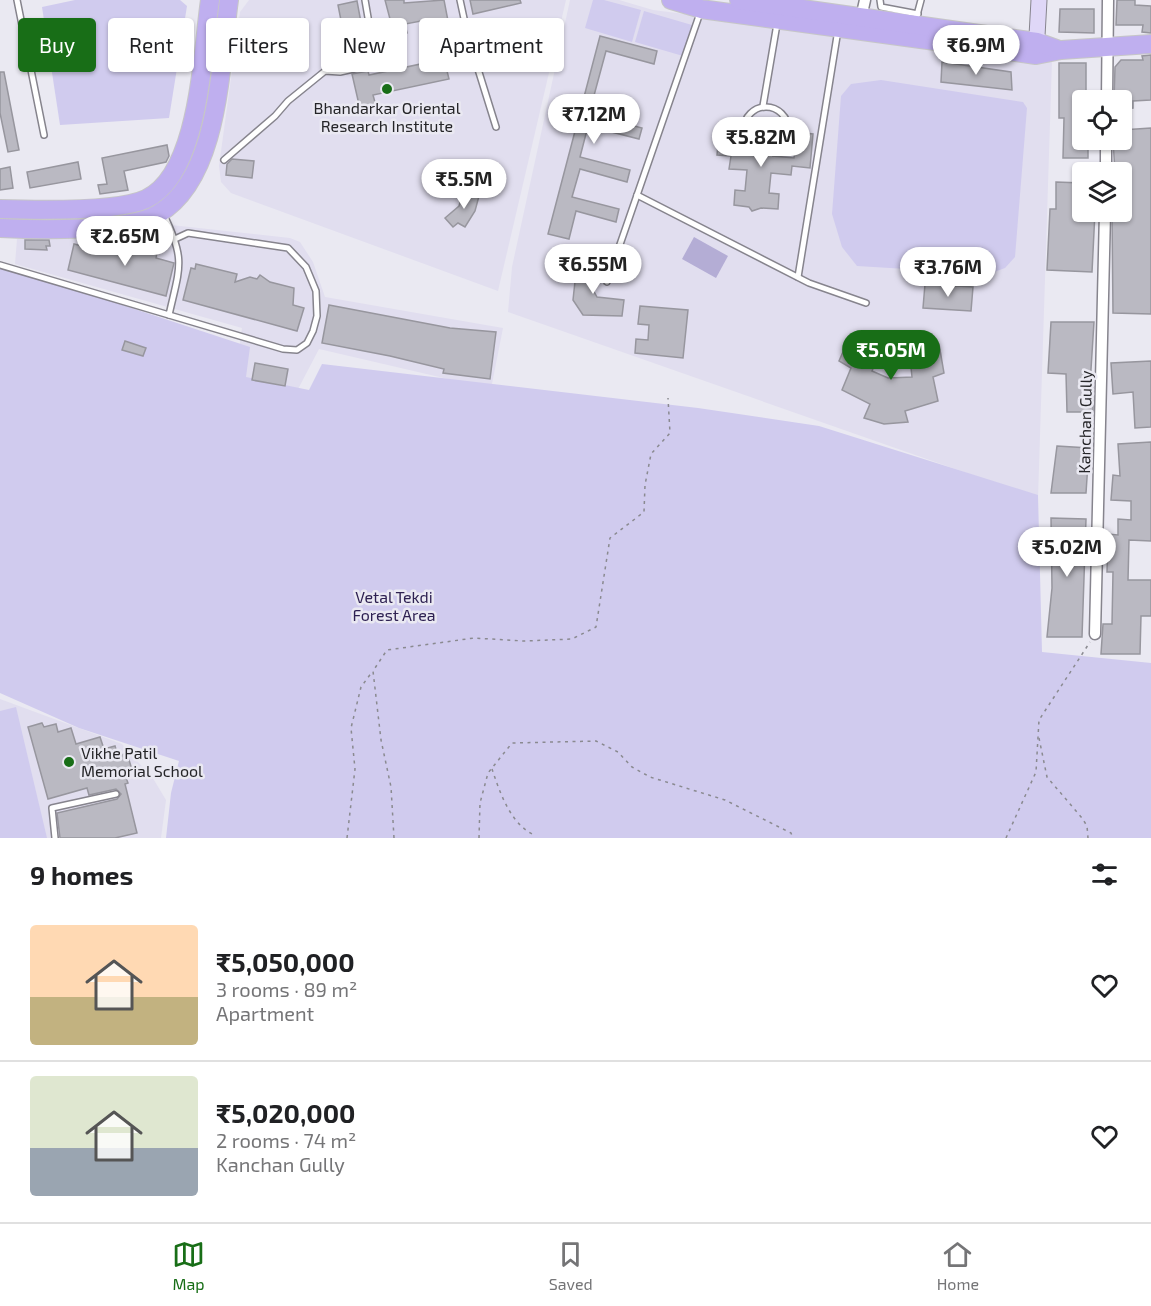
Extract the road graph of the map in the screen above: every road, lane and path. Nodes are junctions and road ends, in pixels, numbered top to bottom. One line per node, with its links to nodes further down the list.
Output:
1 (17, 0): 24 (lane)
2 (210, 0): 27 (main road)
3 (229, 0): 28 (main road)
4 (365, 0): 25 (lane)
5 (460, 0): 23 (lane)
6 (670, 0): 13 (main road)
7 (880, 0): 16 (lane)
8 (921, 0): 16 (lane)
9 (1039, 0): 19 (street)
10 (1108, 0): 20 (street)
11 (745, 1): 12 (main road)
12 (826, 6): 14 (main road)
13 (702, 9): 15 (main road); 26 (lane)
14 (863, 9): 16 (main road)
15 (777, 20): 17 (main road); 22 (lane)
16 (917, 20): 19 (main road)
17 (838, 28): 19 (main road); 33 (lane)
18 (1151, 44): 20 (main road)
19 (1037, 49): 20 (main road)
20 (1108, 49): 21 (street)
21 (1107, 90)
22 (763, 106): 22 (lane)
23 (495, 127)
24 (44, 135)
25 (224, 160)
26 (637, 195): 33 (lane); 34 (lane)
27 (0, 209)
28 (162, 211): 30 (main road); 31 (lane)
29 (1105, 222): 38 (street, Kanchan Gully)
30 (0, 228)
31 (175, 238): 36 (lane); 36 (lane)
32 (0, 265): 36 (lane)
33 (798, 277): 35 (lane)
34 (607, 282)
35 (866, 303)
36 (169, 315)
37 (668, 398): 39 (path)
38 (1095, 634): 40 (path)
39 (373, 671): 44 (path); 45 (path)
40 (1039, 736): 49 (path); 50 (path)
41 (492, 769): 46 (path); 47 (path); 48 (path)
42 (116, 794): 43 (lane)
43 (55, 838)
44 (346, 838)
45 (394, 838)
46 (479, 838)
47 (533, 838)
48 (793, 838)
49 (1006, 838)
50 (1088, 838)

